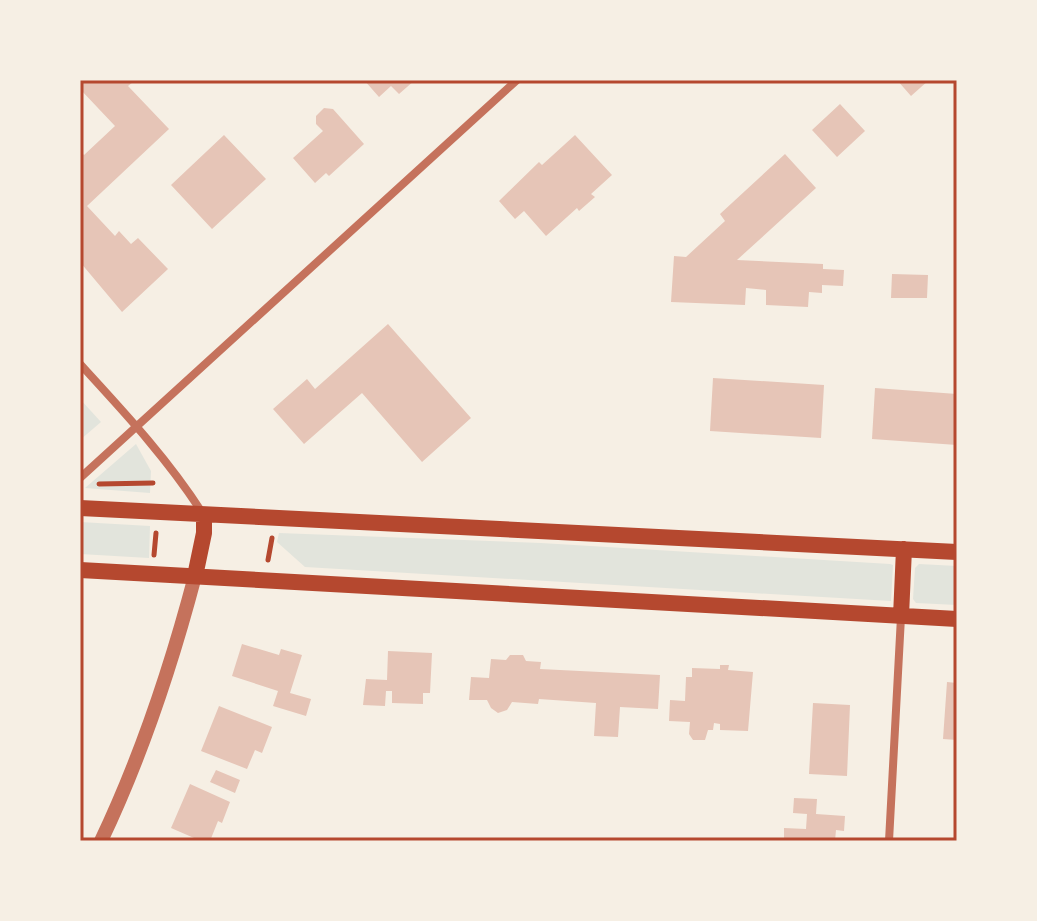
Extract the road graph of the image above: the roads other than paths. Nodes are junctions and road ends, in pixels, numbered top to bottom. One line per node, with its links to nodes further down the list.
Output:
1 (517, 80): 3 (street)
2 (80, 364): 3 (street)
3 (139, 426): 4 (street); 6 (street)
4 (80, 478)
5 (80, 508): 6 (main road)
6 (204, 515): 7 (main road); 10 (main road)
7 (904, 549): 8 (main road); 11 (main road)
8 (957, 552)
9 (80, 570): 10 (main road)
10 (195, 576): 11 (main road); 13 (street)
11 (901, 616): 12 (main road); 14 (street)
12 (957, 619)
13 (101, 841)
14 (889, 841)

